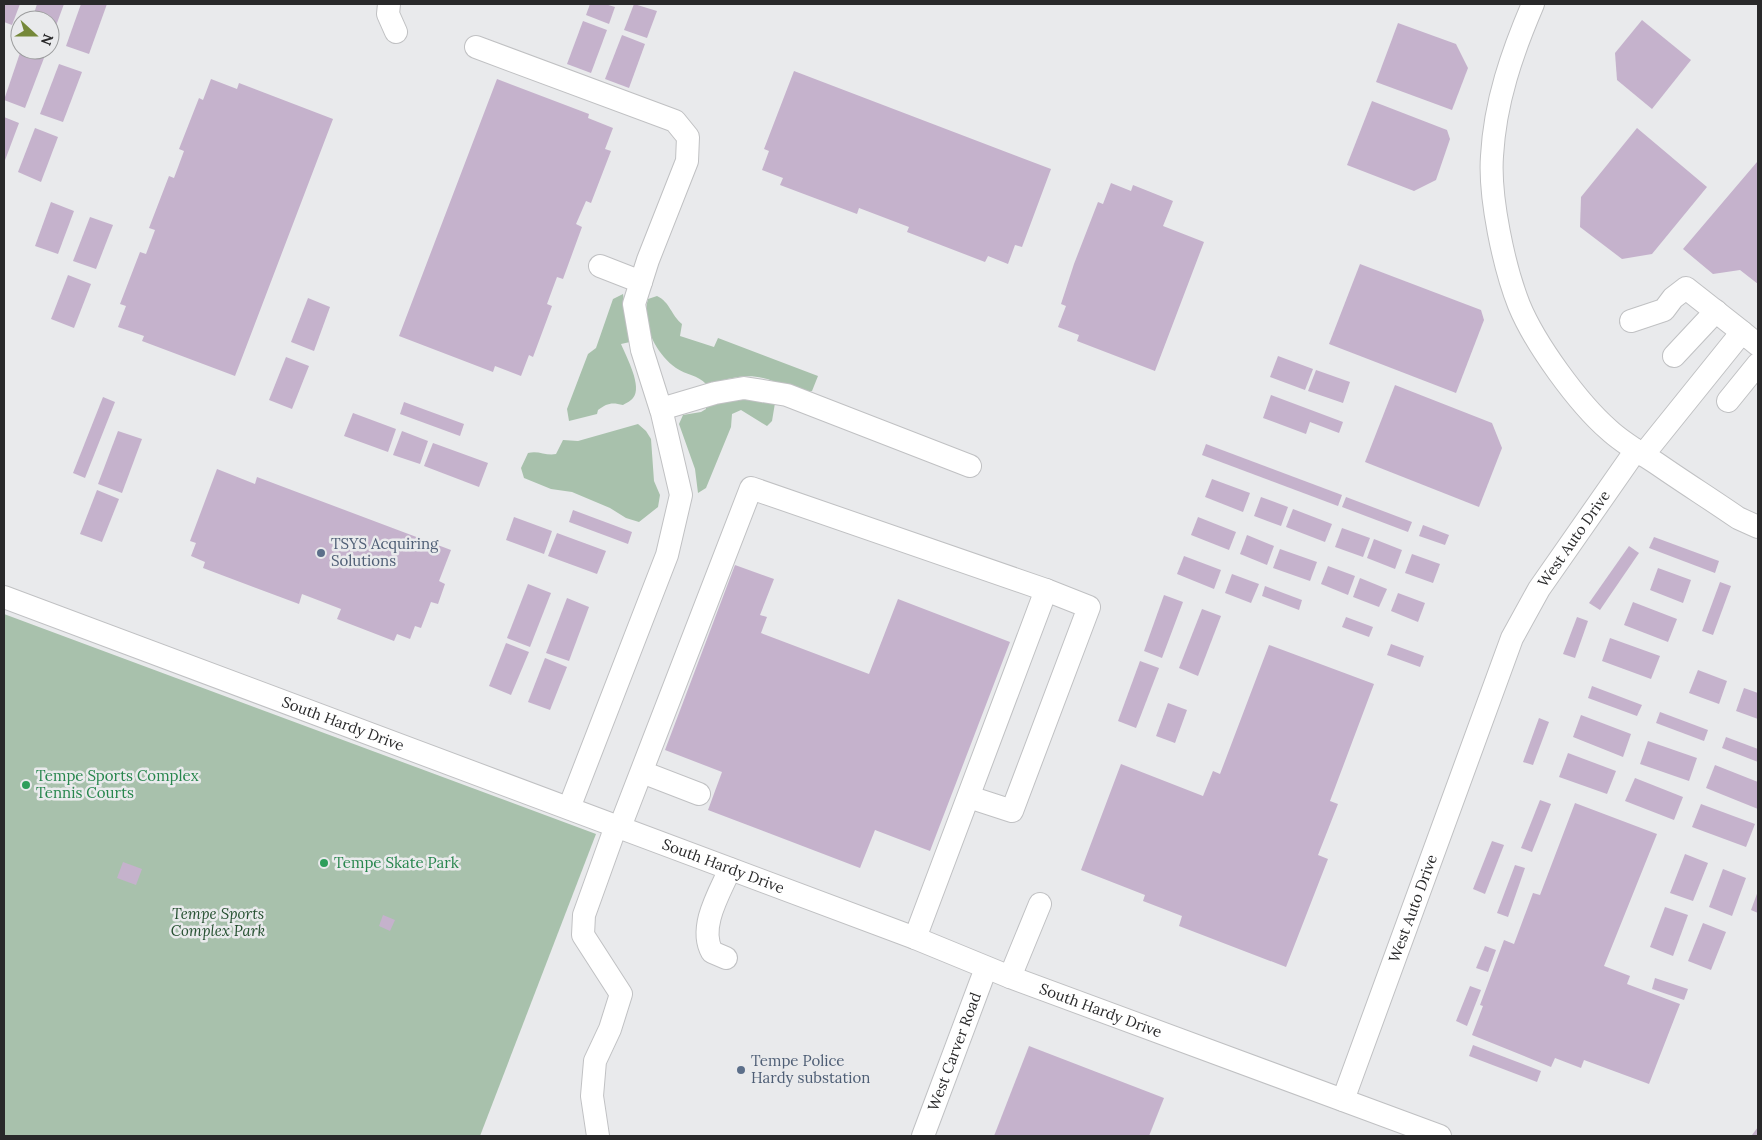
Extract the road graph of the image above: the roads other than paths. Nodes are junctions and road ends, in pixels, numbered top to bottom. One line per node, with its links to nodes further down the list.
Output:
1 (389, 4): 3 (street)
2 (1533, 4): 14 (street)
3 (396, 32)
4 (476, 47): 6 (street)
5 (600, 266): 6 (street)
6 (640, 282): 13 (street)
7 (1716, 311): 8 (street); 9 (street); 10 (street)
8 (1631, 321)
9 (1750, 339): 14 (street, West Auto Drive)
10 (1674, 356)
11 (1758, 364): 12 (street)
12 (1728, 401)
13 (661, 409): 15 (street); 22 (street)
14 (1640, 452): 16 (street); 30 (street, West Auto Drive)
15 (970, 466)
16 (1758, 526)
17 (1046, 590): 19 (street); 21 (street); 21 (street)
18 (4, 597): 22 (street, South Hardy Drive)
19 (642, 772): 20 (street); 23 (street)
20 (699, 794)
21 (969, 797): 26 (street)
22 (569, 808): 23 (street, South Hardy Drive)
23 (618, 827): 24 (street, South Hardy Drive); 31 (street)
24 (730, 869): 26 (street, South Hardy Drive); 27 (street)
25 (1040, 904): 29 (street)
26 (915, 938): 28 (street, South Hardy Drive)
27 (726, 958)
28 (986, 968): 29 (street, South Hardy Drive); 32 (street, West Carver Road)
29 (1010, 977): 30 (street, South Hardy Drive)
30 (1343, 1100): 33 (street, South Hardy Drive)
31 (598, 1136)
32 (923, 1136)
33 (1440, 1136)

